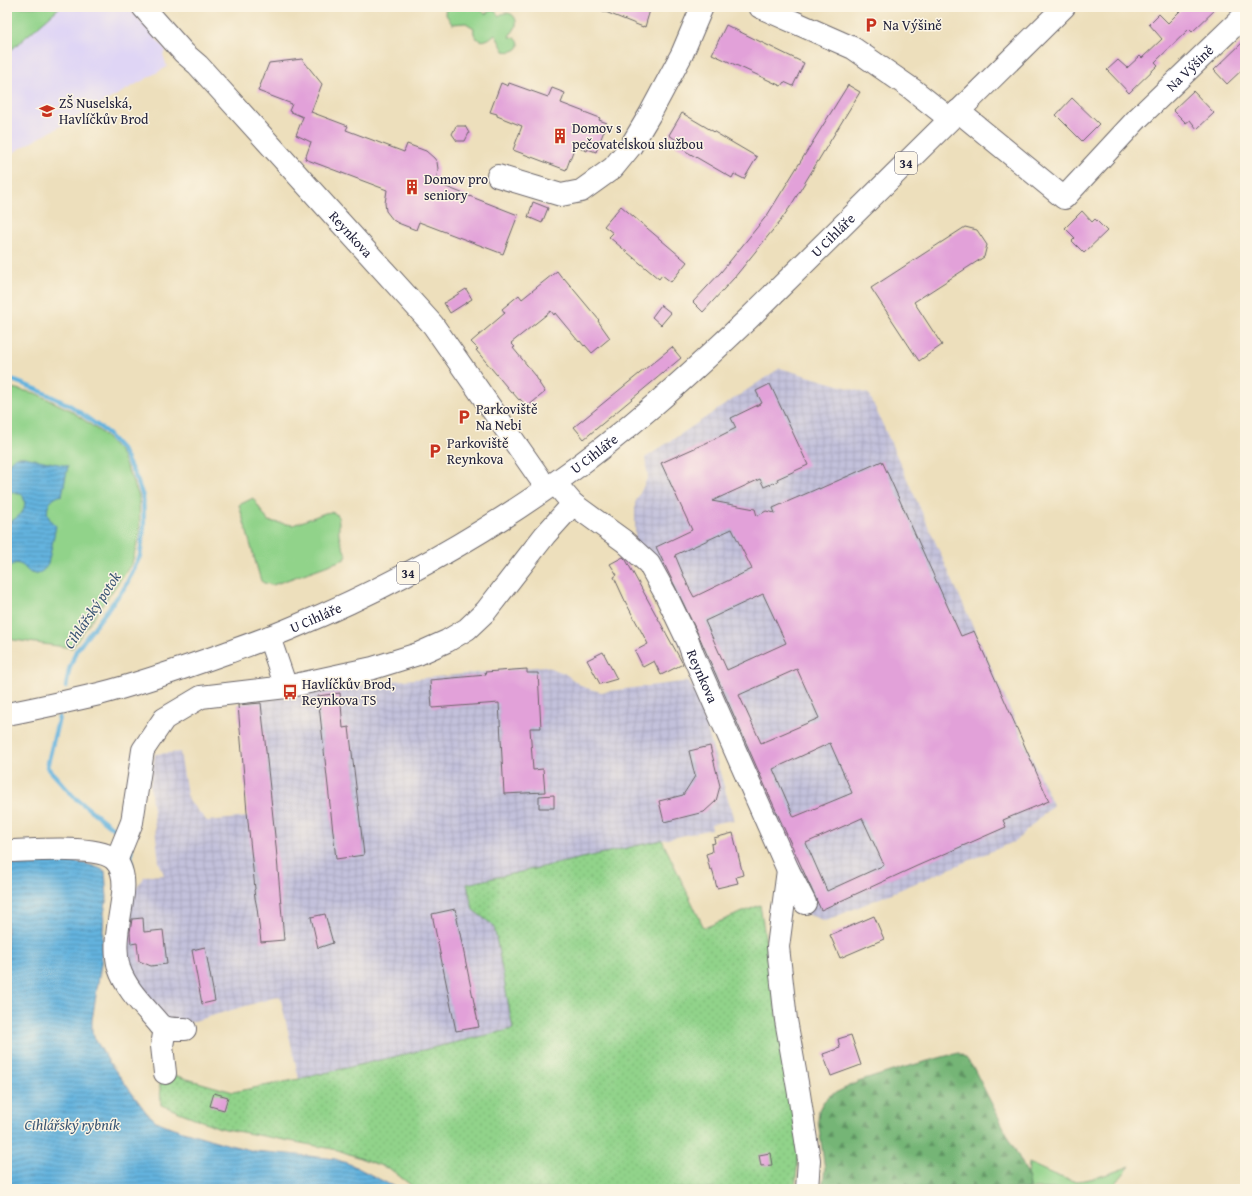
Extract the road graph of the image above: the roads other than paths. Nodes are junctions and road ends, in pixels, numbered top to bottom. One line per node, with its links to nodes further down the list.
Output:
1 (143, 7): 8 (street, Reynkova)
2 (702, 7): 7 (street)
3 (760, 7): 6 (street, Na Výšině)
4 (1064, 7): 6 (street, U Cihláře / 34)
5 (1245, 15): 6 (street, Na Výšině)
6 (954, 115): 8 (street, U Cihláře / 34)
7 (498, 176)
8 (547, 480): 9 (street, Reynkova); 10 (street, U Cihláře / 34)
9 (573, 504): 11 (street); 15 (street, Reynkova)
10 (269, 637): 11 (street); 12 (street, U Cihláře / 34)
11 (286, 687): 14 (street)
12 (7, 714)
13 (7, 851): 14 (street)
14 (116, 861): 17 (street)
15 (788, 870): 16 (street, Reynkova); 18 (street)
16 (805, 903)
17 (165, 1073)
18 (807, 1189)

